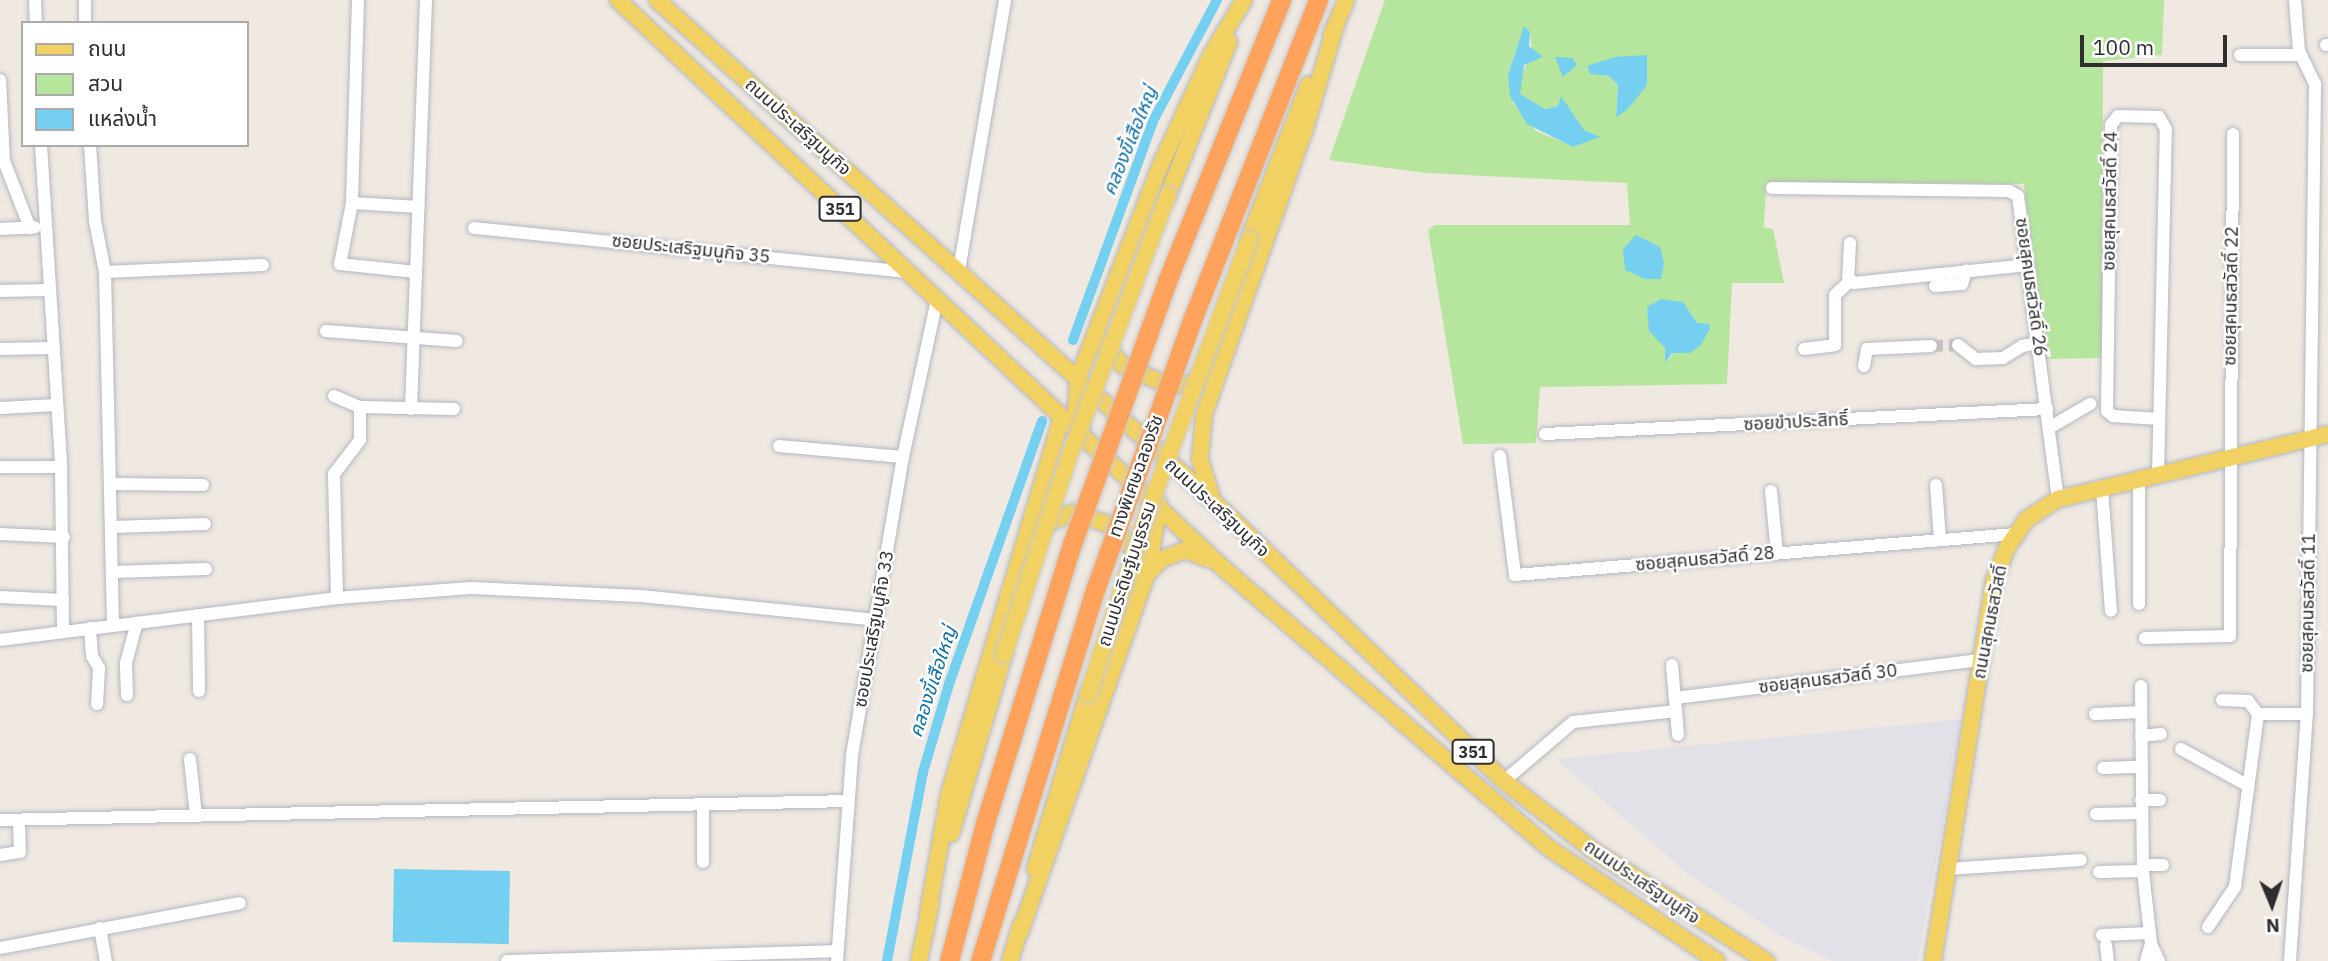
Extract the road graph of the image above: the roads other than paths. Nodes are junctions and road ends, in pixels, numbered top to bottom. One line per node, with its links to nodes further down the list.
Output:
1 (35, 0): 13 (street)
2 (85, 0): 14 (street)
3 (358, 0): 25 (street)
4 (426, 0): 26 (street)
5 (618, 0): 38 (main road, ถนนประเสริฐมนูกิจ / 351)
6 (657, 0): 34 (main road, ถนนประเสริฐมนูกิจ / 351)
7 (1004, 0): 34 (street)
8 (1246, 0): 44 (main road); 151 (main road, bridge)
9 (1281, 0): 161 (highway, bridge)
10 (1318, 0): 162 (highway, ทางพิเศษฉลองรัช, bridge)
11 (1346, 0): 15 (main road, ถนนประดิษฐ์มนูธรรม)
12 (2295, 0): 17 (street)
13 (36, 21)
14 (85, 21)
15 (1335, 28): 54 (main road); 154 (main road, ถนนประดิษฐ์มนูธรรม, bridge)
16 (2240, 55): 17 (street)
17 (2300, 55): 70 (street, ซอยสุคนธสวัสดิ์ 11)
18 (0, 80): 19 (street)
19 (0, 94): 23 (street)
20 (2233, 134): 76 (street, ซอยสุคนธสวัสดิ์ 22)
21 (41, 147): 27 (street)
22 (90, 147): 36 (street)
23 (2, 161): 28 (street)
24 (1772, 188): 33 (street, ซอยสุคนธสวัสดิ์ 26)
25 (352, 203): 26 (street); 37 (street)
26 (419, 207): 37 (street)
27 (45, 227): 28 (street); 41 (street)
28 (30, 228): 30 (street)
29 (474, 228): 38 (street, ซอยประเสริฐมนูกิจ 35)
30 (0, 229)
31 (1850, 243): 39 (street)
32 (263, 265): 36 (street)
33 (2028, 265): 35 (street); 48 (street, ซอยสุคนธสวัสดิ์ 26)
34 (959, 270): 56 (main road, ถนนประเสริฐมนูกิจ / 351)
35 (1966, 271): 39 (street); 40 (street)
36 (105, 272): 81 (street)
37 (416, 272): 46 (street)
38 (907, 272): 43 (main road, ถนนประเสริฐมนูกิจ / 351)
39 (1850, 281): 53 (street)
40 (1936, 286)
41 (49, 290): 42 (street); 51 (street)
42 (0, 291)
43 (937, 300): 65 (main road, ถนนประเสริฐมนูกิจ / 351); 75 (street, ซอยประเสริฐมนูกิจ 33)
44 (1102, 322): 54 (main road); 56 (main road)
45 (326, 331): 46 (street)
46 (413, 338): 47 (street); 62 (street)
47 (457, 341)
48 (2038, 343): 49 (street); 64 (street, ซอยสุคนธสวัสดิ์ 26)
49 (1958, 345)
50 (1931, 346): 55 (street)
51 (52, 348): 52 (street); 59 (street)
52 (0, 349)
53 (1804, 349)
54 (1221, 362): 87 (main road)
55 (1864, 366)
56 (1079, 379): 71 (main road); 73 (main road, ถนนประเสริฐมนูกิจ / 351)
57 (334, 396): 60 (street)
58 (2090, 404): 67 (street)
59 (56, 405): 61 (street); 78 (street)
60 (360, 407): 62 (street); 102 (street)
61 (0, 408)
62 (411, 409): 63 (street)
63 (454, 409)
64 (2047, 410): 67 (street, ซอยสุคนธสวัสดิ์ 26); 68 (street, ซอยขำประสิทธิ์)
65 (1062, 418): 71 (main road, ถนนประเสริฐมนูกิจ / 351); 95 (main road)
66 (2159, 419): 66 (street, ซอยสุคนธสวัสดิ์ 24); 79 (street, ซอยสุคนธสวัสดิ์ 24)
67 (2049, 428): 86 (street, ซอยสุคนธสวัสดิ์ 26)
68 (1545, 434)
69 (2328, 434): 70 (main road, ถนนสุคนธสวัสดิ์)
70 (2311, 440): 76 (main road, ถนนสุคนธสวัสดิ์); 125 (street, ซอยสุคนธสวัสดิ์ 11)
71 (1085, 441): 88 (main road, ถนนประเสริฐมนูกิจ / 351)
72 (779, 446): 75 (street)
73 (1153, 450): 87 (main road, ถนนประเสริฐมนูกิจ / 351); 88 (main road)
74 (1500, 456): 96 (street, ซอยสุคนธสวัสดิ์ 28)
75 (903, 457): 107 (street, ซอยประเสริฐมนูกิจ 33)
76 (2228, 459): 79 (main road, ถนนสุคนธสวัสดิ์); 112 (street, ซอยสุคนธสวัสดิ์ 22)
77 (0, 467): 78 (street)
78 (61, 467): 93 (street)
79 (2158, 475): 80 (main road, ถนนสุคนธสวัสดิ์)
80 (2139, 480): 84 (main road, ถนนสุคนธสวัสดิ์); 104 (street)
81 (113, 484): 82 (street); 90 (street)
82 (203, 485)
83 (1936, 485): 94 (street)
84 (2102, 489): 86 (main road, ถนนสุคนธสวัสดิ์); 105 (street)
85 (1771, 491): 96 (street)
86 (2058, 499): 92 (main road, ถนนสุคนธสวัสดิ์)
87 (1213, 501): 133 (main road, ถนนประเสริฐมนูกิจ / 351)
88 (1158, 509): 97 (main road, ถนนประเสริฐมนูกิจ / 351); 100 (main road)
89 (205, 524): 90 (street)
90 (112, 527): 99 (street)
91 (0, 534): 93 (street)
92 (2016, 534): 94 (street, ซอยสุคนธสวัสดิ์ 28); 114 (main road, ถนนสุคนธสวัสดิ์)
93 (64, 537): 103 (street)
94 (1940, 540): 96 (street, ซอยสุคนธสวัสดิ์ 28)
95 (1021, 554): 100 (main road); 151 (main road)
96 (1777, 554)
97 (1222, 567): 100 (main road); 164 (main road, ถนนประเสริฐมนูกิจ / 351)
98 (206, 569): 99 (street)
99 (112, 572): 109 (street)
100 (1145, 582): 154 (main road)
101 (0, 597): 103 (street)
102 (337, 598): 106 (street); 107 (street)
103 (63, 600): 111 (street)
104 (2138, 604)
105 (2111, 611)
106 (198, 615): 108 (street); 117 (street)
107 (876, 620): 136 (street, ซอยประเสริฐมนูกิจ 33)
108 (137, 622): 109 (street); 118 (street)
109 (113, 625): 110 (street)
110 (90, 628): 111 (street); 120 (street)
111 (63, 632): 113 (street)
112 (2145, 638)
113 (0, 640)
114 (1982, 660): 121 (street, ซอยสุคนธสวัสดิ์ 30); 148 (main road, ถนนสุคนธสวัสดิ์)
115 (1672, 665): 121 (street)
116 (2141, 686): 122 (street)
117 (198, 691)
118 (127, 695)
119 (2222, 700): 123 (street)
120 (96, 704)
121 (1675, 704): 127 (street); 133 (street, ซอยสุคนธสวัสดิ์ 30)
122 (2141, 712): 124 (street); 128 (street)
123 (2258, 714): 125 (street); 134 (street)
124 (2095, 715)
125 (2307, 715): 170 (street, ซอยสุคนธสวัสดิ์ 11)
126 (2161, 734): 128 (street)
127 (1678, 735)
128 (2141, 736): 131 (street)
129 (2181, 749): 134 (street)
130 (190, 759): 140 (street)
131 (2141, 767): 132 (street); 138 (street)
132 (2103, 768)
133 (1504, 780): 165 (main road, ถนนประเสริฐมนูกิจ / 351)
134 (2249, 786): 153 (street)
135 (2160, 800): 138 (street)
136 (848, 801): 137 (street); 157 (street, ซอยประเสริฐมนูกิจ 33)
137 (703, 805): 140 (street); 145 (street)
138 (2141, 807): 139 (street); 147 (street)
139 (2096, 814)
140 (196, 816): 142 (street)
141 (0, 820): 142 (street)
142 (19, 820): 143 (street)
143 (0, 855)
144 (2081, 860): 148 (street)
145 (704, 862)
146 (2164, 865): 147 (street)
147 (2143, 868): 149 (street); 155 (street)
148 (1948, 869): 166 (main road, ถนนสุคนธสวัสดิ์)
149 (2099, 872)
150 (240, 903): 152 (street)
151 (928, 913): 160 (main road)
152 (100, 928): 156 (street); 158 (street)
153 (2208, 928)
154 (1019, 935): 163 (main road, ถนนประดิษฐ์มนูธรรม)
155 (2150, 939): 167 (street); 168 (street); 169 (street)
156 (0, 948)
157 (836, 956): 159 (street)
158 (106, 961)
159 (507, 961)
160 (919, 961)
161 (949, 961)
162 (981, 961)
163 (1010, 961)
164 (1717, 961)
165 (1766, 961)
166 (1933, 961)
167 (2108, 961)
168 (2146, 961)
169 (2158, 961)
170 (2290, 961)

